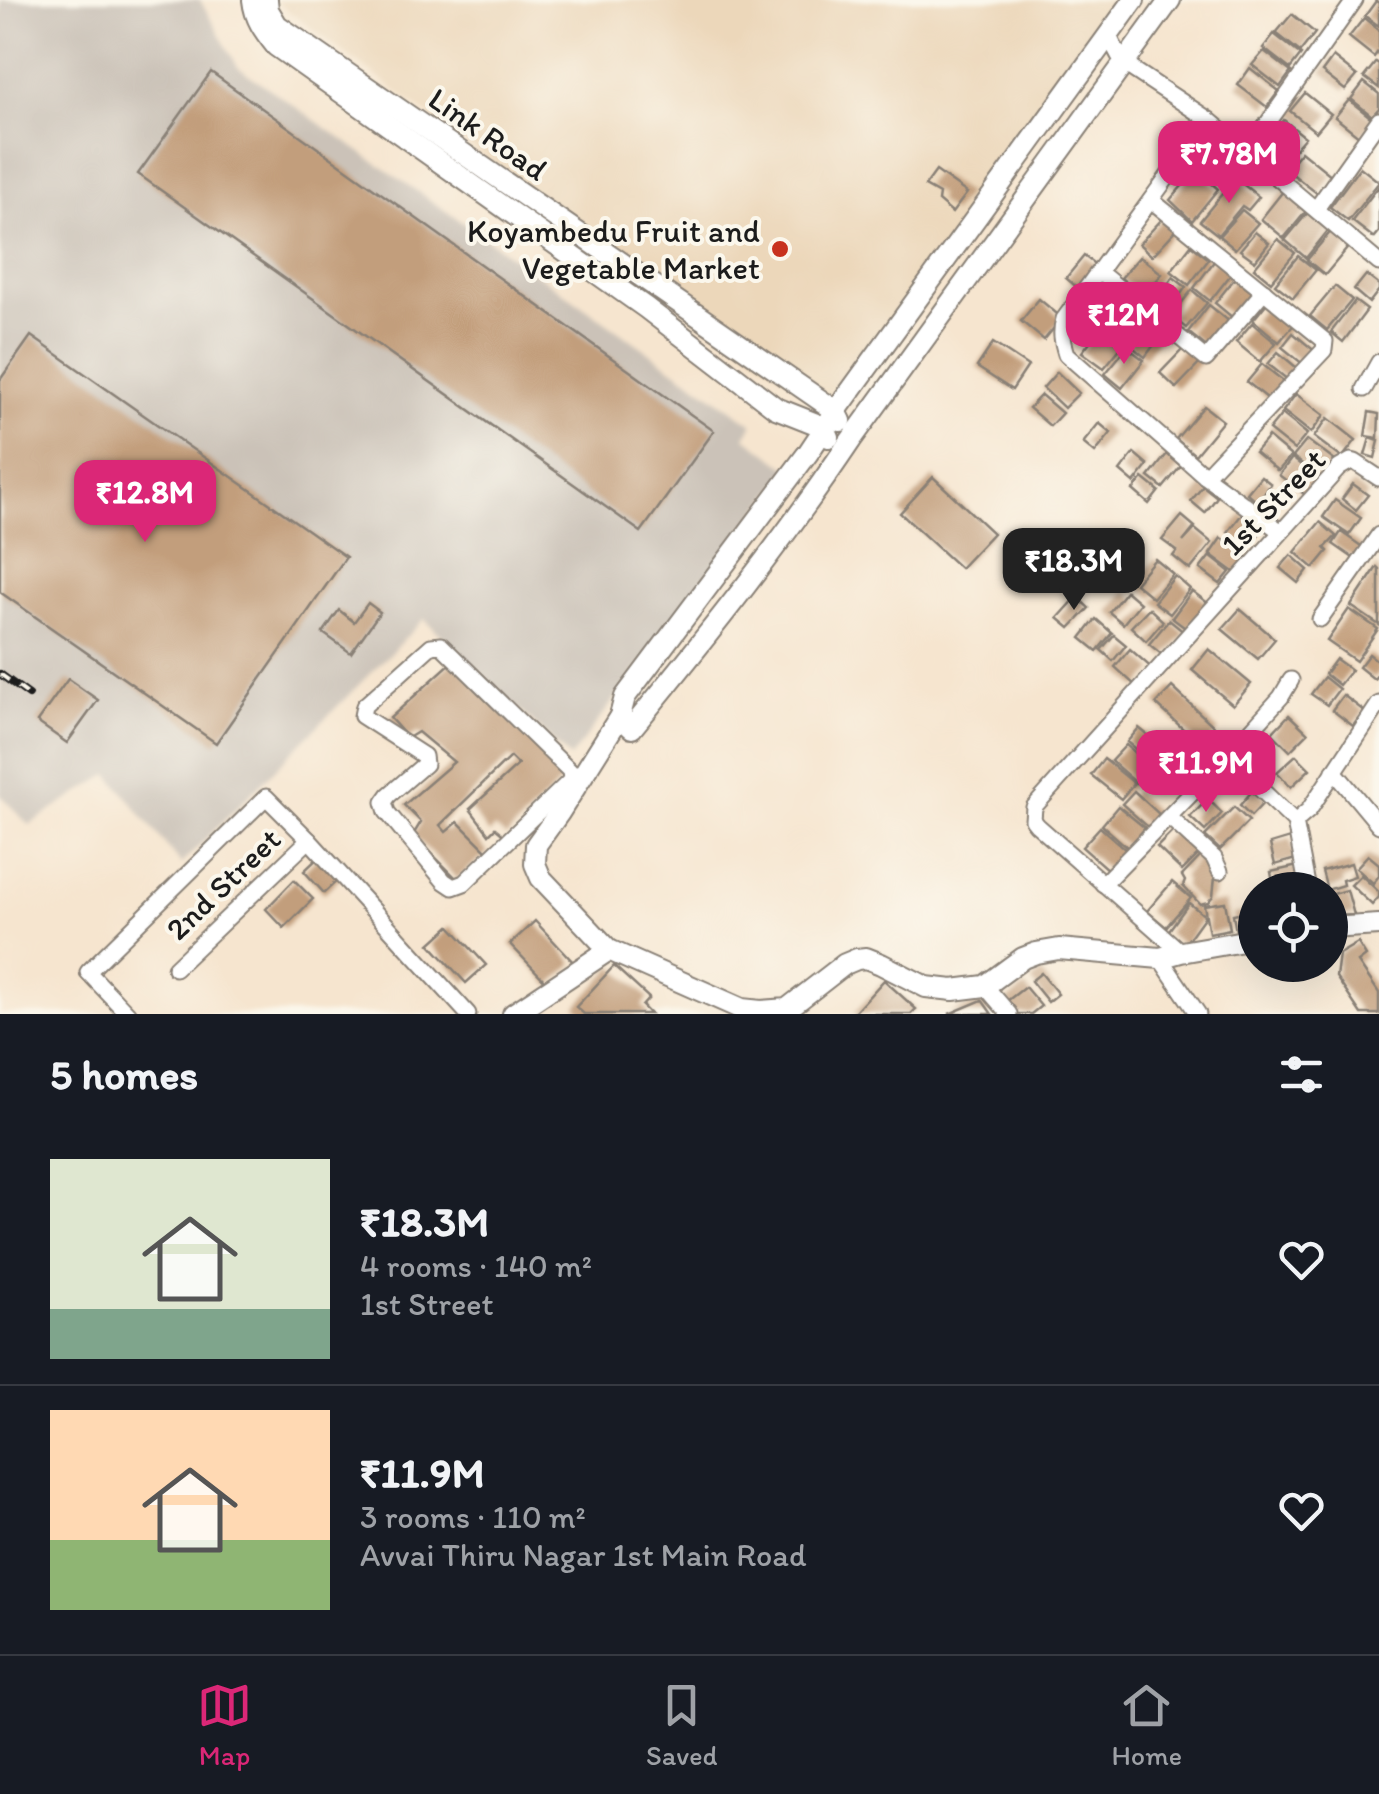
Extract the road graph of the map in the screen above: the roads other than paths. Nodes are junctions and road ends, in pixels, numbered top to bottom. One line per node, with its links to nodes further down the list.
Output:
1 (253, 0): 18 (street)
2 (267, 0): 18 (street, Link Road)
3 (1134, 0): 6 (street)
4 (1170, 0): 7 (street)
5 (1355, 0): 10 (street)
6 (1108, 35): 7 (street); 18 (street)
7 (1124, 64): 8 (street); 19 (street)
8 (1208, 120): 10 (street); 11 (street)
9 (1379, 121): 12 (street)
10 (1248, 151): 12 (street)
11 (1152, 200): 14 (street); 15 (street)
12 (1316, 209): 13 (street)
13 (1379, 263)
14 (1099, 272): 15 (street); 20 (street)
15 (1264, 291): 20 (street)
16 (1379, 362): 17 (street)
17 (1364, 389)
18 (830, 419): 19 (street); 27 (street)
19 (846, 448): 27 (street)
20 (1205, 476): 22 (street)
21 (1379, 478): 22 (street, 1st Street)
22 (1280, 531): 39 (street, 1st Street)
23 (1379, 534): 24 (street)
24 (1320, 619)
25 (1290, 680): 28 (street)
26 (1379, 704): 29 (street)
27 (620, 716): 30 (street)
28 (1227, 758): 31 (street); 32 (street)
29 (1334, 772): 32 (street); 33 (street)
30 (553, 809): 35 (street); 35 (street); 36 (street)
31 (1169, 817): 37 (street); 39 (street)
32 (1295, 822): 38 (street)
33 (1379, 825)
34 (309, 840): 45 (street, 2nd Street); 48 (street); 49 (street)
35 (499, 850): 36 (street)
36 (536, 850): 43 (street)
37 (1220, 871)
38 (1305, 872)
39 (1103, 884): 44 (street, 1st Street)
40 (1379, 925): 41 (street)
41 (1348, 927)
42 (1238, 942): 44 (street)
43 (608, 950): 47 (street); 50 (street)
44 (1171, 955): 46 (street); 52 (street, 1st Street)
45 (176, 968)
46 (985, 986): 47 (street); 51 (street)
47 (790, 1011)
48 (128, 1014)
49 (468, 1014)
50 (513, 1014)
51 (1009, 1014)
52 (1198, 1014)

